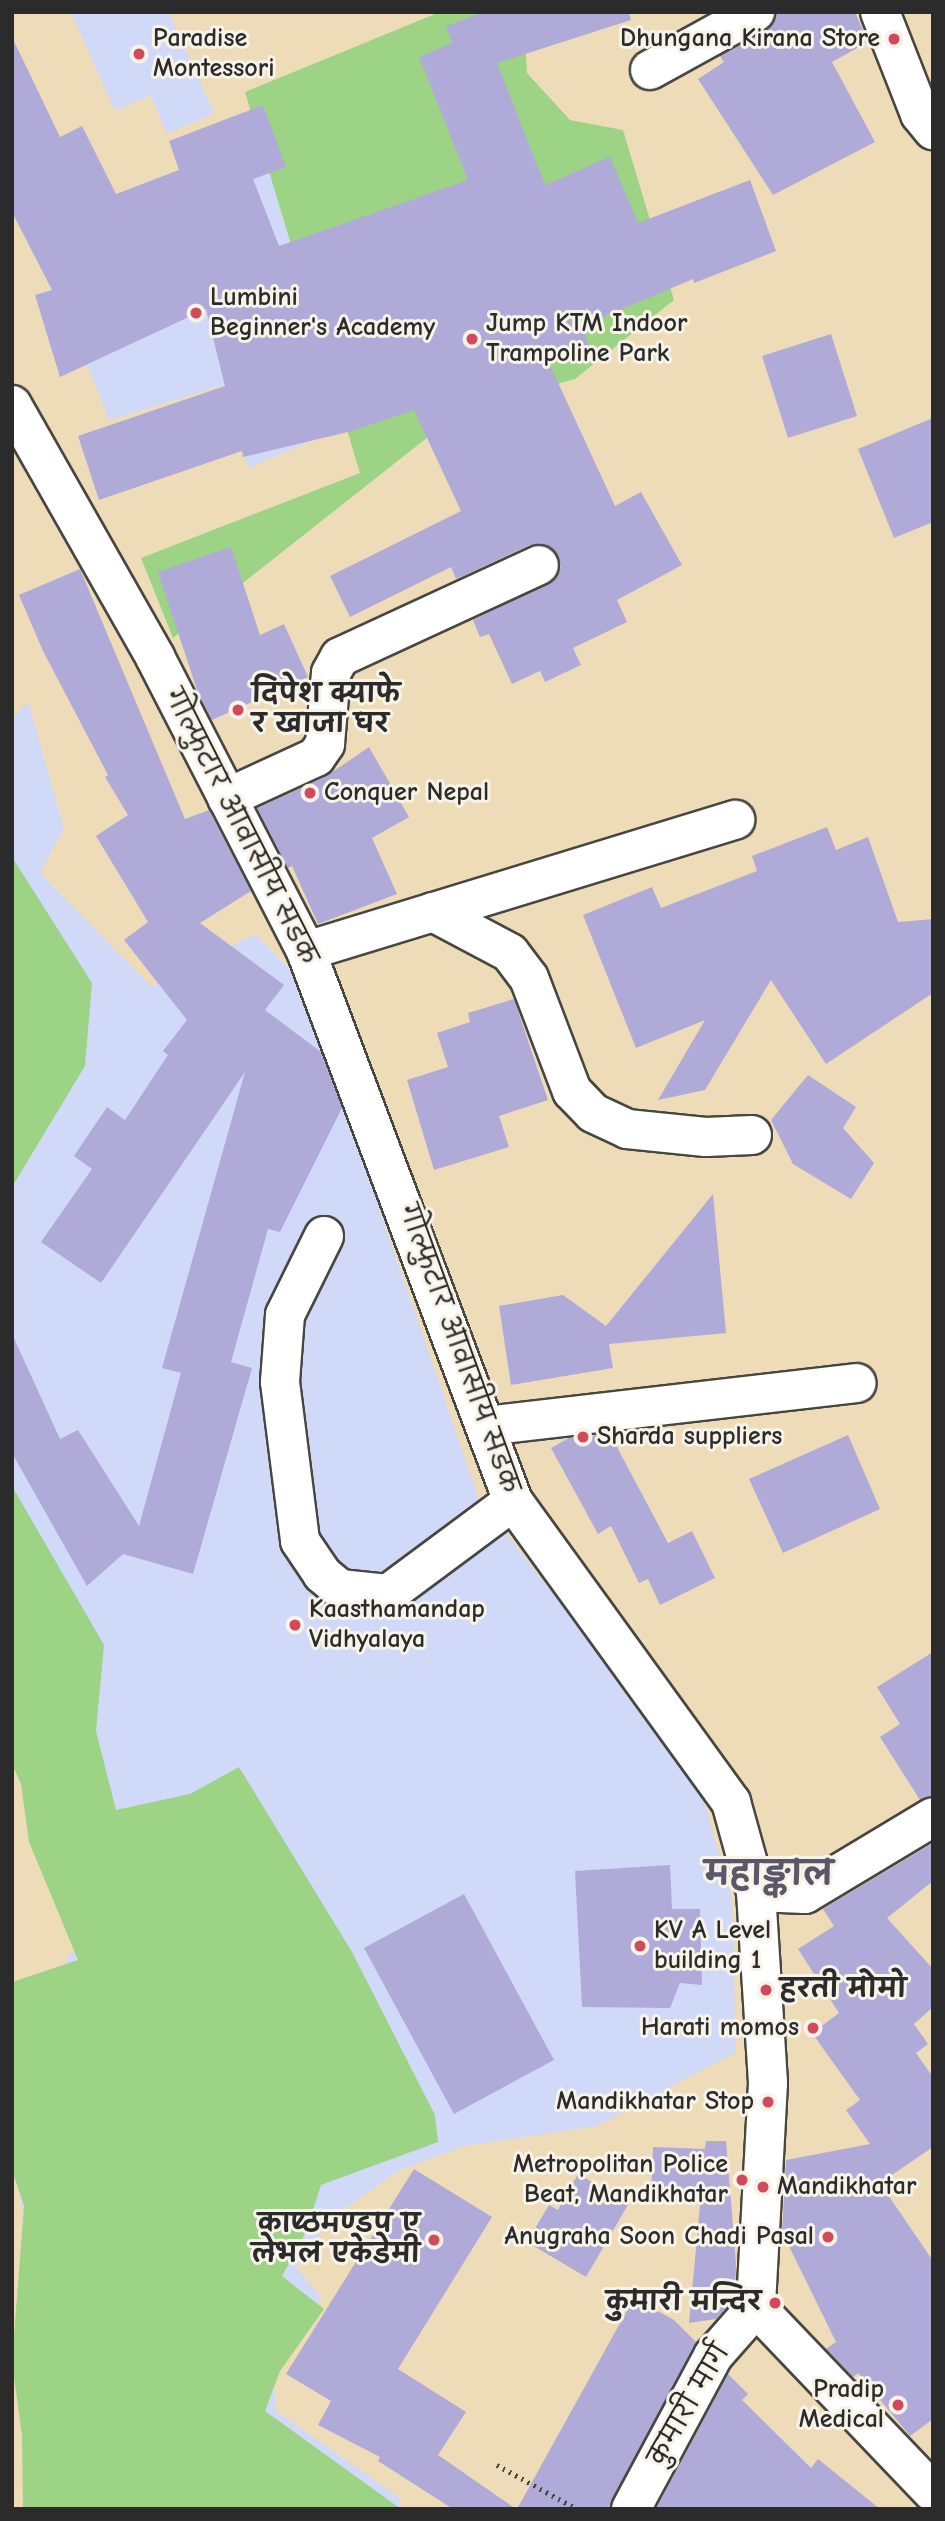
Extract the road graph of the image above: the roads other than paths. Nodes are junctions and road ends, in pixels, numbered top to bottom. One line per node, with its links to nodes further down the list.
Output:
1 (755, 12): 3 (main road)
2 (880, 12): 4 (main road)
3 (650, 70)
4 (933, 130)
5 (12, 405): 7 (main road, गोल्फुटार आवासीय सडक)
6 (539, 565): 7 (main road)
7 (227, 798): 10 (main road, गोल्फुटार आवासीय सडक)
8 (735, 820): 9 (main road)
9 (433, 912): 10 (main road); 11 (main road)
10 (306, 951): 14 (main road, गोल्फुटार आवासीय सडक)
11 (752, 1135)
12 (324, 1236): 15 (main road)
13 (857, 1383): 14 (main road)
14 (486, 1426): 15 (main road, गोल्फुटार आवासीय सडक)
15 (513, 1501): 17 (main road, गोल्फुटार आवासीय सडक)
16 (933, 1817): 17 (main road)
17 (756, 1892): 18 (main road, गोल्फुटार आवासीय सडक)
18 (756, 2307): 19 (main road); 20 (main road, कुमारी मार्ग)
19 (933, 2492)
20 (631, 2509)

